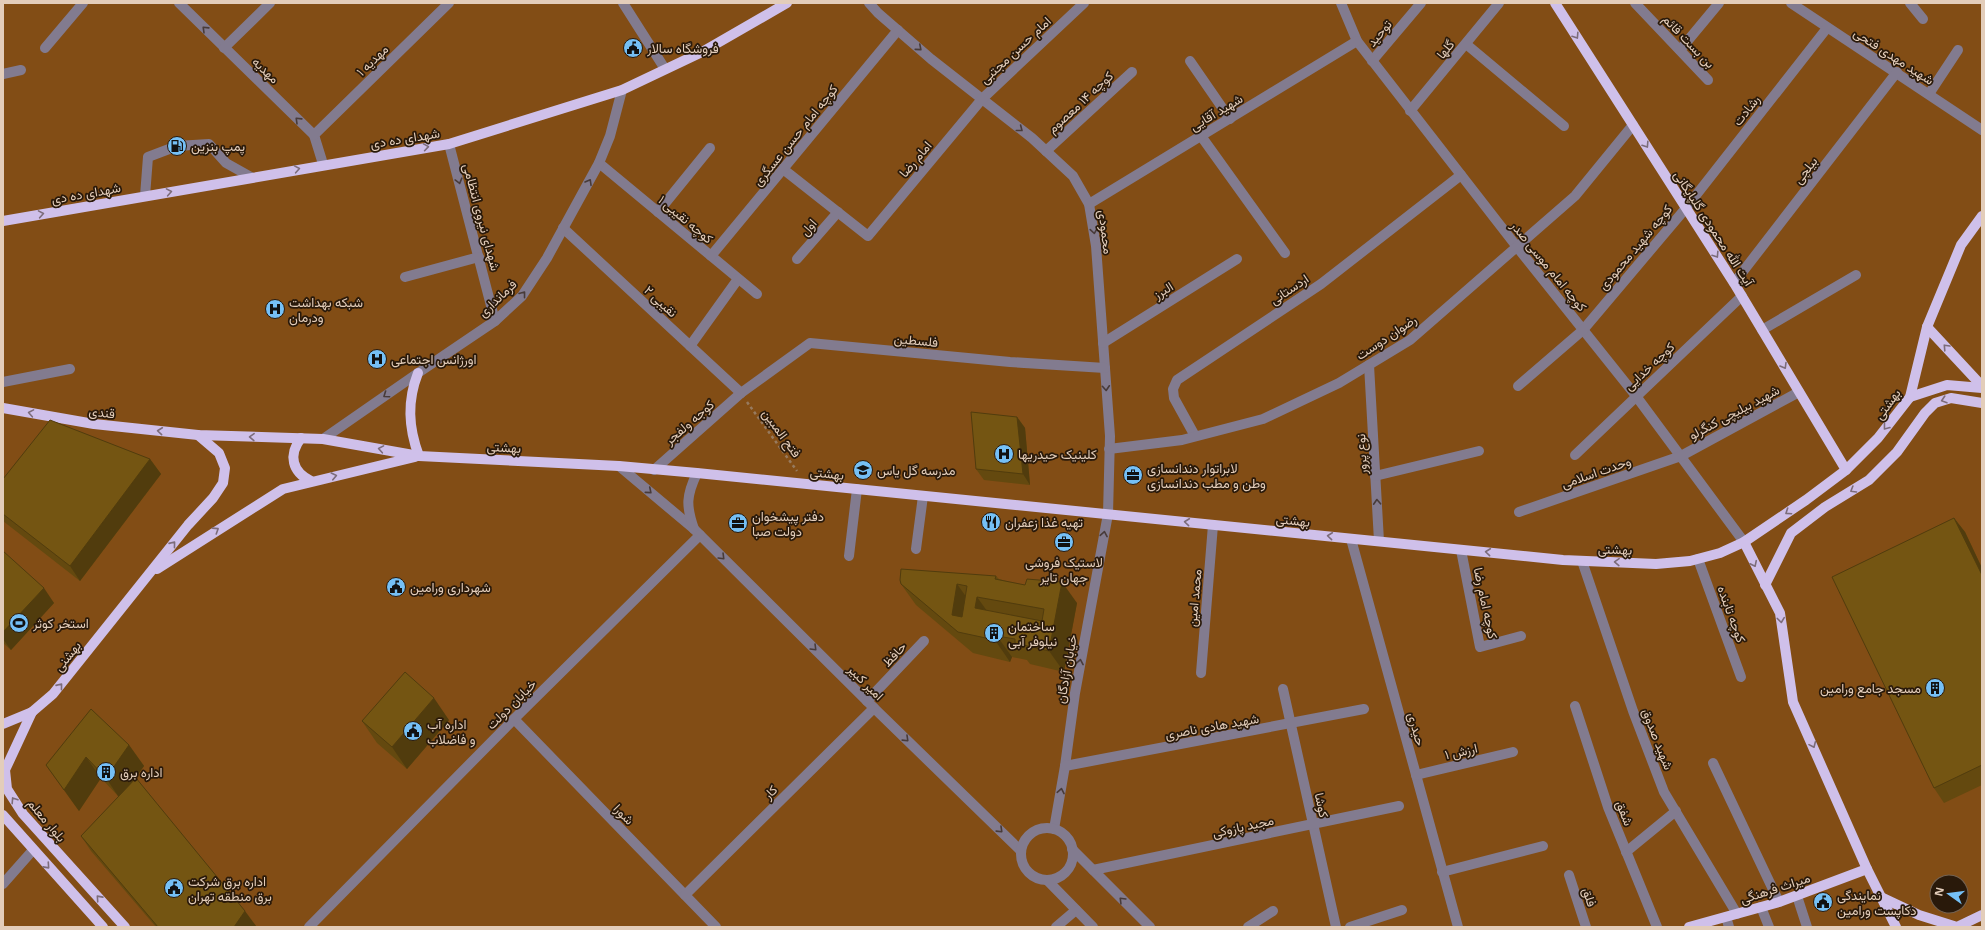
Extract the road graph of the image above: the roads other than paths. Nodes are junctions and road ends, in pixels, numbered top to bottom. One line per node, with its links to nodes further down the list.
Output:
1 (83, 3): 22 (street)
2 (179, 3): 23 (street, مهدیه, one-way to 2)
3 (270, 3): 23 (street)
4 (449, 3): 42 (street, مهدیه ۱)
5 (623, 3): 28 (street)
6 (787, 3): 28 (main road, شهدای ده دی)
7 (869, 3): 19 (street, محمودی)
8 (1084, 3): 36 (street, امام حسن مجتبی)
9 (1341, 3): 20 (street, کوچه امام موسی صدر)
10 (1421, 3): 27 (street, توحید)
11 (1499, 3): 21 (street, گلها)
12 (1555, 3): 39 (main road, آیت الله محمودی گلپایگانی, one-way to 39)
13 (1719, 3): 24 (street)
14 (1792, 3): 18 (street, شهید مهدی فتحی)
15 (1910, 3): 17 (street)
16 (1641, 5): 24 (street, بن بست قائم)
17 (1923, 19)
18 (1827, 28): 31 (street, شهید مهدی فتحی); 54 (street, رشادت)
19 (898, 30): 36 (street, محمودی, one-way to 36); 49 (street, کوچه امام حسن عسگری)
20 (1357, 41): 27 (street, کوچه امام موسی صدر); 38 (street, شهید آقایی)
21 (1466, 44): 37 (street, گلها); 40 (street)
22 (45, 48)
23 (224, 48): 42 (street, مهدیه, one-way to 23)
24 (1680, 50): 33 (street, بن بست قائم)
25 (1958, 50): 35 (street)
26 (1190, 61): 38 (street)
27 (1372, 61): 37 (street, کوچه امام موسی صدر)
28 (665, 69): 34 (main road, شهدای ده دی)
29 (21, 70): 32 (street)
30 (1132, 72): 46 (street, کوچه ۱۴ معصوم)
31 (1897, 72): 35 (street, شهید مهدی فتحی); 69 (street, بیلچی)
32 (3, 74)
33 (1708, 80)
34 (622, 90): 44 (main road, شهدای ده دی); 47 (street, فرمانداری)
35 (1929, 94): 41 (street, شهید مهدی فتحی)
36 (982, 99): 46 (street, محمودی, one-way to 46); 56 (street, امام رضا)
37 (1410, 111): 50 (street, کوچه امام موسی صدر)
38 (1230, 119): 43 (street, شهید آقایی)
39 (1633, 125): 54 (main road, آیت الله محمودی گلپایگانی, one-way to 54); 60 (street, رضوان دوست)
40 (1564, 126)
41 (1982, 130)
42 (314, 135): 48 (street, مهدیه)
43 (1201, 136): 53 (street, شهید آقایی); 61 (street)
44 (449, 144): 48 (main road, شهدای ده دی, one-way to 44); 63 (street, شهدای نیروی انتظامی, one-way to 63)
45 (710, 148): 55 (street)
46 (1046, 151): 53 (street, محمودی)
47 (599, 163): 55 (street, کوچه نقیبی ۱); 59 (street, فرمانداری, one-way to 47)
48 (323, 164): 51 (main road, شهدای ده دی, one-way to 48)
49 (783, 169): 56 (street); 62 (street, کوچه امام حسن عسگری)
50 (1461, 175): 60 (street, کوچه امام موسی صدر); 92 (street, اردستانی)
51 (251, 177): 52 (main road, شهدای ده دی, one-way to 51); 52 (street)
52 (146, 196): 58 (main road, شهدای ده دی, one-way to 52)
53 (1090, 204): 76 (street, محمودی, one-way to 76)
54 (1686, 208): 69 (main road, آیت الله محمودی گلپایگانی, one-way to 69); 74 (street, کوچه شهید محمودی)
55 (658, 212): 62 (street, کوچه نقیبی ۱)
56 (838, 212): 64 (street, اول)
57 (1982, 216): 73 (main road, بهشتی)
58 (3, 221)
59 (563, 228): 72 (street, فرمانداری, one-way to 59); 77 (street, نقیبی ۲)
60 (1517, 247): 74 (street, کوچه امام موسی صدر); 78 (street, رضوان دوست)
61 (1285, 253)
62 (711, 256): 68 (street, کوچه نقیبی ۱)
63 (479, 257): 67 (street); 72 (street, شهدای نیروی انتظامی)
64 (797, 259)
65 (1237, 259): 76 (street, البرز)
66 (1856, 275): 75 (street)
67 (405, 277)
68 (738, 279): 70 (street, کوچه نقیبی ۱); 77 (street)
69 (1734, 283): 71 (main road, آیت الله محمودی گلپایگانی)
70 (757, 294)
71 (1742, 296): 75 (main road, آیت الله محمودی گلپایگانی); 87 (street, کوچه خدایی)
72 (495, 321): 81 (street, فرمانداری)
73 (1927, 327): 84 (main road, one-way to 73); 88 (main road, بهشتی)
74 (1583, 330): 83 (street, کوچه شهید محمودی); 87 (street, کوچه امام موسی صدر)
75 (1762, 330): 85 (main road, آیت الله محمودی گلپایگانی, one-way to 85)
76 (1103, 342): 79 (street, محمودی)
77 (690, 346): 86 (street, نقیبی ۲)
78 (1369, 365): 92 (street, رضوان دوست); 104 (street, نوع پرور)
79 (1105, 368): 86 (street, فلسطین); 95 (street, محمودی, one-way to 95)
80 (70, 369): 82 (street)
81 (418, 372): 94 (street, فرمانداری, one-way to 94); 98 (main road)
82 (3, 382)
83 (1518, 386)
84 (1982, 387): 88 (main road)
85 (1799, 392): 99 (street, شهید بیلیچی کنگرلو); 102 (main road, آیت الله محمودی گلپایگانی)
86 (741, 393): 101 (street, کوجه ولفجر)
87 (1636, 396): 97 (street, کوچه خدایی); 99 (street, کوچه امام موسی صدر)
88 (1910, 397): 102 (main road, بهشتی, one-way to 102)
89 (1982, 403): 121 (main road, one-way to 121)
90 (3, 408): 91 (main road, قندی, one-way to 90)
91 (198, 435): 93 (main road, قندی, one-way to 91); 120 (main road, بهشنی, one-way to 91)
92 (1194, 436): 95 (street, رضوان دوست)
93 (301, 438): 94 (main road, قندی); 105 (main road)
94 (323, 439): 98 (main road, قندی, one-way to 94)
95 (1109, 449): 109 (street, محمودی)
96 (1479, 451): 104 (street)
97 (1575, 455)
98 (419, 456): 100 (main road, بهشتی); 105 (main road, one-way to 98)
99 (1681, 456): 108 (street, وحدت اسلامی); 114 (street, کوچه امام موسی صدر)
100 (619, 466): 101 (main road, بهشتی); 111 (street, امیر کبیر, one-way to 111)
101 (654, 470): 103 (main road, بهشتی)
102 (1846, 470): 114 (main road, بهشتی, one-way to 114)
103 (696, 473): 106 (main road, بهشتی); 111 (street)
104 (1375, 476): 113 (street, نوع پرور, one-way to 104)
105 (311, 481): 120 (main road, one-way to 105)
106 (857, 489): 107 (main road, بهشتی); 117 (street)
107 (923, 496): 109 (main road, بهشتی); 115 (street)
108 (1519, 512)
109 (1108, 514): 110 (main road, بهشتی, one-way to 109); 136 (street, خیابان آزادگان, one-way to 109)
110 (1213, 525): 112 (main road, بهشتی, one-way to 110); 124 (street, محمد امین)
111 (697, 532): 127 (street, امیر کبیر, one-way to 127); 131 (street, خیابان دولت)
112 (1351, 538): 113 (main road, بهشتی); 137 (street, حیدری)
113 (1379, 541): 116 (main road, بهشتی)
114 (1744, 542): 118 (main road, بهشتی); 121 (main road, one-way to 121)
115 (916, 549)
116 (1462, 550): 119 (main road, بهشتی, one-way to 116); 122 (street, کوچه امام رضا)
117 (850, 556)
118 (1698, 559): 119 (main road, بهشتی, one-way to 119); 125 (street, کوچه تابنده)
119 (1582, 561): 139 (street, شهید صدوق)
120 (148, 575): 130 (main road, بهشنی, one-way to 120)
121 (1765, 585): 148 (main road, one-way to 148)
122 (1521, 636)
123 (924, 641): 127 (street, حافظ)
124 (1201, 673)
125 (1741, 677)
126 (1283, 689): 133 (street, کوشا)
127 (870, 704): 146 (street, امیر کبیر, one-way to 146); 154 (street, کار)
128 (1575, 706): 147 (street, شفق)
129 (1364, 709): 133 (street, شهید هادی ناصری)
130 (32, 712): 132 (main road); 166 (main road, بلوار معلم, one-way to 130)
131 (514, 719): 154 (street, شورا); 167 (street, خیابان دولت)
132 (3, 724)
133 (1291, 724): 136 (street, شهید هادی ناصری); 141 (street, کوشا)
134 (1513, 752): 137 (street, ارزش ۱)
135 (1713, 763): 157 (street)
136 (1066, 766): 142 (street, خیابان آزادگان, one-way to 136)
137 (1416, 775): 150 (street, حیدری)
138 (1399, 806): 141 (street, مجید پازوکی)
139 (1676, 811): 147 (street); 162 (street, شهید صدوق)
140 (3, 815): 144 (main road)
141 (1313, 824): 149 (street, مجید پازوکی); 173 (street, کوشا)
142 (1054, 829): 145 (street); 146 (street)
143 (1543, 846): 150 (street)
144 (34, 850): 153 (street); 165 (main road, one-way to 165)
145 (1072, 850): 149 (street); 152 (street)
146 (1021, 851): 152 (street)
147 (1626, 852): 177 (street, شفق)
148 (1867, 869): 155 (main road, میراث فرهنگی); 156 (main road)
149 (1093, 870): 171 (street, one-way to 149)
150 (1442, 872): 175 (street, حیدری)
151 (1569, 875): 176 (street, فلق)
152 (1047, 880): 159 (street)
153 (3, 884)
154 (685, 895): 168 (street, شورا)
155 (1797, 896): 157 (main road, میراث فرهنگی); 181 (street)
156 (1883, 898): 182 (main road); 183 (main road)
157 (1779, 902): 158 (main road, میراث فرهنگی)
158 (1761, 907): 162 (main road, میراث فرهنگی); 180 (street)
159 (1076, 910): 169 (street); 170 (street)
160 (1402, 910): 174 (street)
161 (1273, 911): 172 (street)
162 (1737, 914): 164 (main road, میراث فرهنگی)
163 (1982, 915): 183 (main road)
164 (1726, 917): 178 (main road, میراث فرهنگی); 179 (street)
165 (103, 927)
166 (125, 927)
167 (309, 927)
168 (716, 927)
169 (1056, 927)
170 (1093, 927)
171 (1150, 927)
172 (1248, 927)
173 (1336, 927)
174 (1350, 927)
175 (1458, 927)
176 (1586, 927)
177 (1657, 927)
178 (1689, 927)
179 (1729, 927)
180 (1769, 927)
181 (1807, 927)
182 (1896, 927)
183 (1957, 927)

